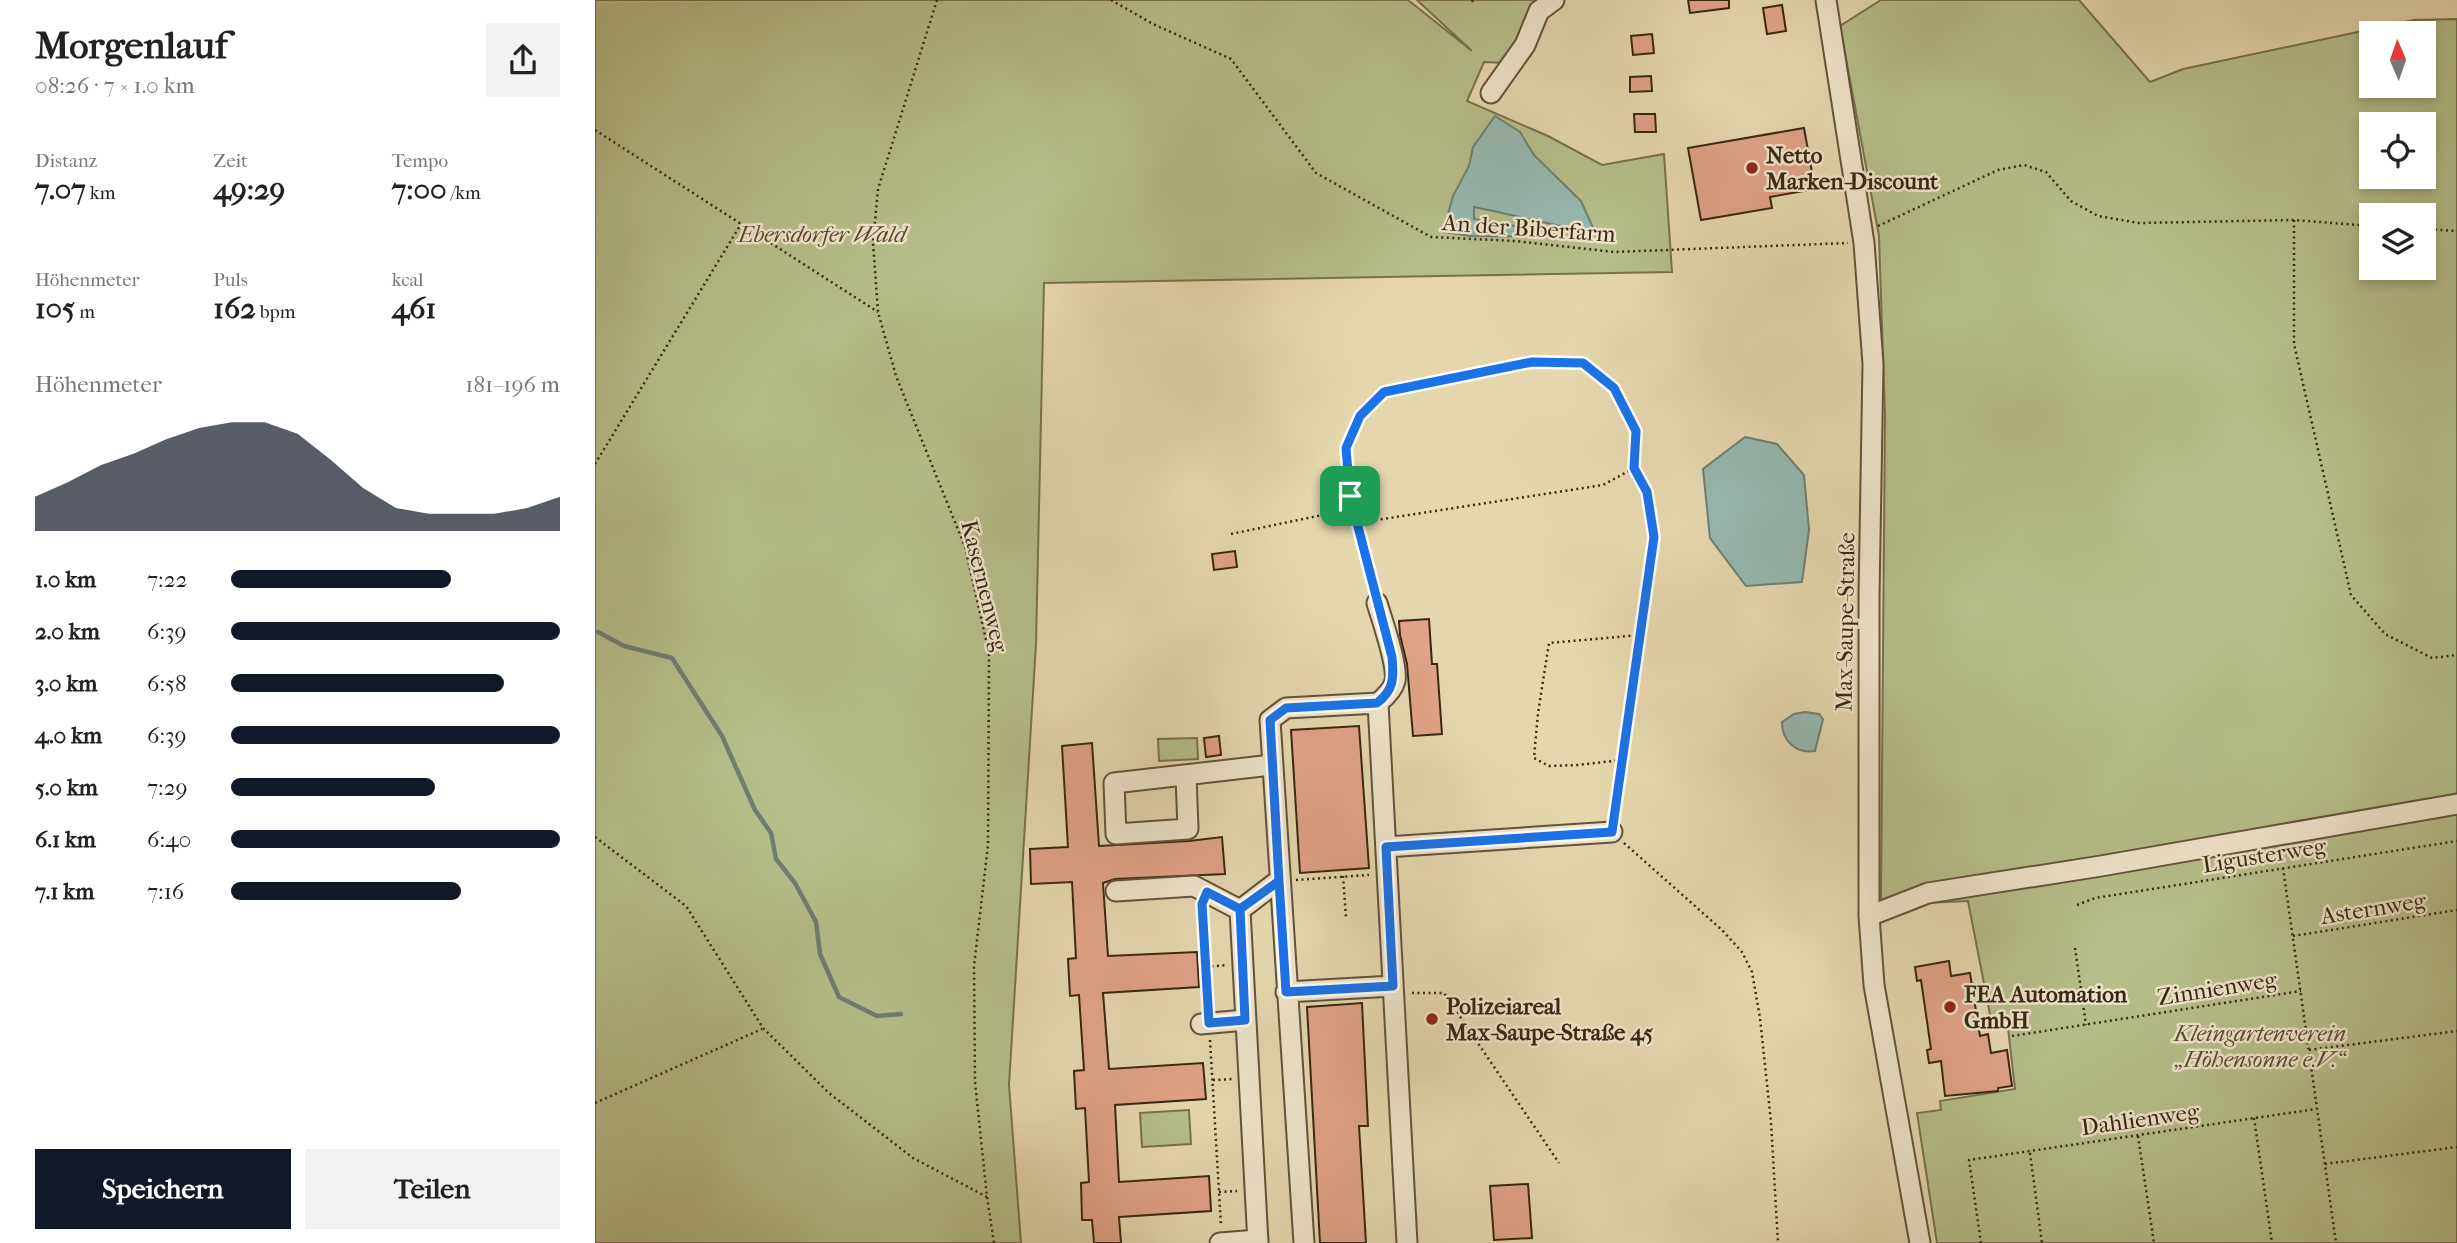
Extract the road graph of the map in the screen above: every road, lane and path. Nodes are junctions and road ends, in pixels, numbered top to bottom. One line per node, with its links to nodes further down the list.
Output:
1 (937, 0): 13 (path, Kasernenweg)
2 (1111, 0): 12 (path, An der Biberfarm)
3 (1554, 0): 5 (street)
4 (1826, 0): 12 (street, Max-Saupe-Straße)
5 (1491, 93)
6 (595, 130): 8 (path)
7 (2294, 220): 9 (path, An der Biberfarm); 12 (path, An der Biberfarm); 20 (path)
8 (741, 224): 13 (path); 14 (path)
9 (2359, 225)
10 (2436, 230): 11 (path)
11 (2457, 231)
12 (1863, 237): 39 (street, Max-Saupe-Straße)
13 (878, 312): 64 (path, Kasernenweg)
14 (595, 464)
15 (1634, 468): 16 (path); 16 (path); 19 (path)
16 (1357, 523): 17 (path); 18 (path)
17 (1231, 534)
18 (1377, 603): 21 (street)
19 (1640, 635): 22 (path); 22 (path)
20 (2457, 656)
21 (1377, 703): 23 (street); 29 (street)
22 (1622, 760): 26 (path)
23 (1272, 765): 24 (street); 33 (street)
24 (1186, 776): 24 (street)
25 (2457, 804): 39 (street)
26 (1612, 832): 29 (street); 70 (path)
27 (595, 837): 52 (path)
28 (2457, 841): 30 (path, Ligusterweg)
29 (1386, 847): 31 (street)
30 (2283, 868): 36 (path, Ligusterweg); 41 (path)
31 (1387, 874): 32 (path); 45 (street)
32 (1343, 876): 33 (path); 40 (path)
33 (1279, 881): 37 (street); 47 (street)
34 (1115, 891): 35 (street)
35 (1207, 892): 37 (street); 44 (path)
36 (2077, 905)
37 (1240, 909): 43 (street)
38 (2457, 910): 41 (path, Asternweg)
39 (1868, 916): 71 (street, Max-Saupe-Straße)
40 (1346, 918)
41 (2293, 936): 46 (path)
42 (2075, 948): 51 (path)
43 (1243, 964): 44 (path); 49 (street)
44 (1206, 967): 50 (path)
45 (1393, 986): 47 (street); 69 (street)
46 (2301, 991): 51 (path, Zinnienweg); 55 (path)
47 (1286, 992): 68 (street)
48 (1425, 992): 62 (path)
49 (1245, 1020): 50 (street); 65 (street)
50 (1205, 1023): 67 (path)
51 (2086, 1025): 54 (path, Zinnienweg)
52 (763, 1028): 56 (path); 64 (path)
53 (2457, 1031): 55 (path)
54 (2012, 1036)
55 (2309, 1050): 57 (path)
56 (595, 1103)
57 (2316, 1109): 58 (path, Dahlienweg); 63 (path)
58 (2254, 1118): 59 (path, Dahlienweg); 75 (path)
59 (2138, 1135): 61 (path, Dahlienweg); 74 (path)
60 (2457, 1147): 63 (path)
61 (2030, 1151): 72 (path, Dahlienweg); 73 (path)
62 (1559, 1163)
63 (2325, 1164): 76 (path)
64 (987, 1197): 66 (path, Kasernenweg)
65 (1258, 1242): 67 (street)
66 (994, 1243)
67 (1221, 1243)
68 (1304, 1243)
69 (1407, 1243)
70 (1778, 1243)
71 (1920, 1243)
72 (1981, 1243)
73 (2042, 1243)
74 (2154, 1243)
75 (2271, 1243)
76 (2336, 1243)

